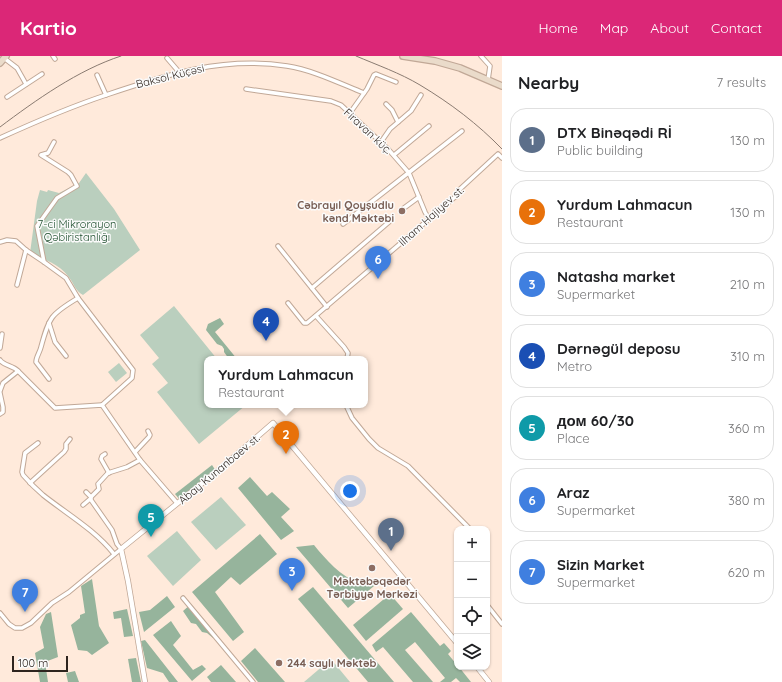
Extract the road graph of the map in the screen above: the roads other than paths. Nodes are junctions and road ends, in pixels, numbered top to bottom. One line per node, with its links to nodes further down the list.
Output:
1 (403, 56): 9 (main road)
2 (481, 56): 9 (street)
3 (5, 57): 5 (main road); 11 (street)
4 (167, 58): 6 (street)
5 (0, 63)
6 (178, 72): 14 (street, Baksol Küçəsi); 15 (street, Baksol Küçəsi)
7 (42, 74): 11 (street)
8 (97, 74): 15 (street)
9 (488, 80): 12 (main road)
10 (396, 82): 14 (street)
11 (26, 84): 17 (street)
12 (502, 86)
13 (246, 89): 19 (street, Firavan küç.)
14 (364, 92): 19 (street)
15 (106, 95): 23 (street, Baksol Küçəsi)
16 (421, 95): 20 (street)
17 (7, 96)
18 (386, 104): 20 (street)
19 (350, 113): 25 (street, Firavan küç.)
20 (398, 122): 25 (street)
21 (429, 126): 26 (street)
22 (462, 131): 28 (street)
23 (0, 138)
24 (54, 142): 37 (street)
25 (381, 142): 26 (street, Firavan küç.)
26 (394, 155): 28 (street, Firavan küç.)
27 (502, 158): 31 (street, Ilham Hajiyev st.)
28 (409, 173): 29 (street, Firavan küç.); 33 (street)
29 (419, 197): 30 (street); 31 (street, Firavan küç.)
30 (404, 208)
31 (429, 220): 42 (street, Ilham Hajiyev st.)
32 (389, 222): 39 (street)
33 (343, 224)
34 (0, 242): 36 (street)
35 (278, 246): 39 (street)
36 (26, 250): 37 (street); 38 (street)
37 (44, 262): 40 (street)
38 (17, 285)
39 (312, 288): 42 (street)
40 (78, 298): 44 (street); 53 (street)
41 (288, 303): 43 (street, Ilham Hajiyev st.)
42 (327, 307): 43 (street, Ilham Hajiyev st.)
43 (316, 316): 48 (street)
44 (48, 322): 47 (street); 51 (street)
45 (2, 334): 46 (street)
46 (0, 348)
47 (66, 356)
48 (348, 356)
49 (0, 360): 50 (street)
50 (18, 371): 52 (street); 53 (street)
51 (49, 379)
52 (0, 392): 55 (street)
53 (102, 406): 59 (street)
54 (347, 408): 68 (street)
55 (0, 414)
56 (148, 431): 59 (street)
57 (70, 439): 63 (street)
58 (38, 443): 63 (street)
59 (135, 452): 61 (street)
60 (105, 454): 62 (street)
61 (140, 460): 62 (street); 66 (street)
62 (109, 473): 65 (street)
63 (30, 482): 70 (street)
64 (86, 492): 65 (street)
65 (91, 498): 67 (street); 69 (street)
66 (177, 503): 69 (street, Abay Kunanbaev st.); 75 (street, Abay Kunanbaev st.)
67 (84, 505)
68 (467, 526)
69 (121, 549): 70 (street); 77 (street)
70 (114, 554): 73 (street)
71 (183, 598): 78 (street)
72 (490, 609): 74 (street)
73 (0, 613)
74 (502, 624)
75 (454, 639)
76 (479, 670): 79 (street)
77 (145, 682)
78 (253, 682)
79 (489, 682)

